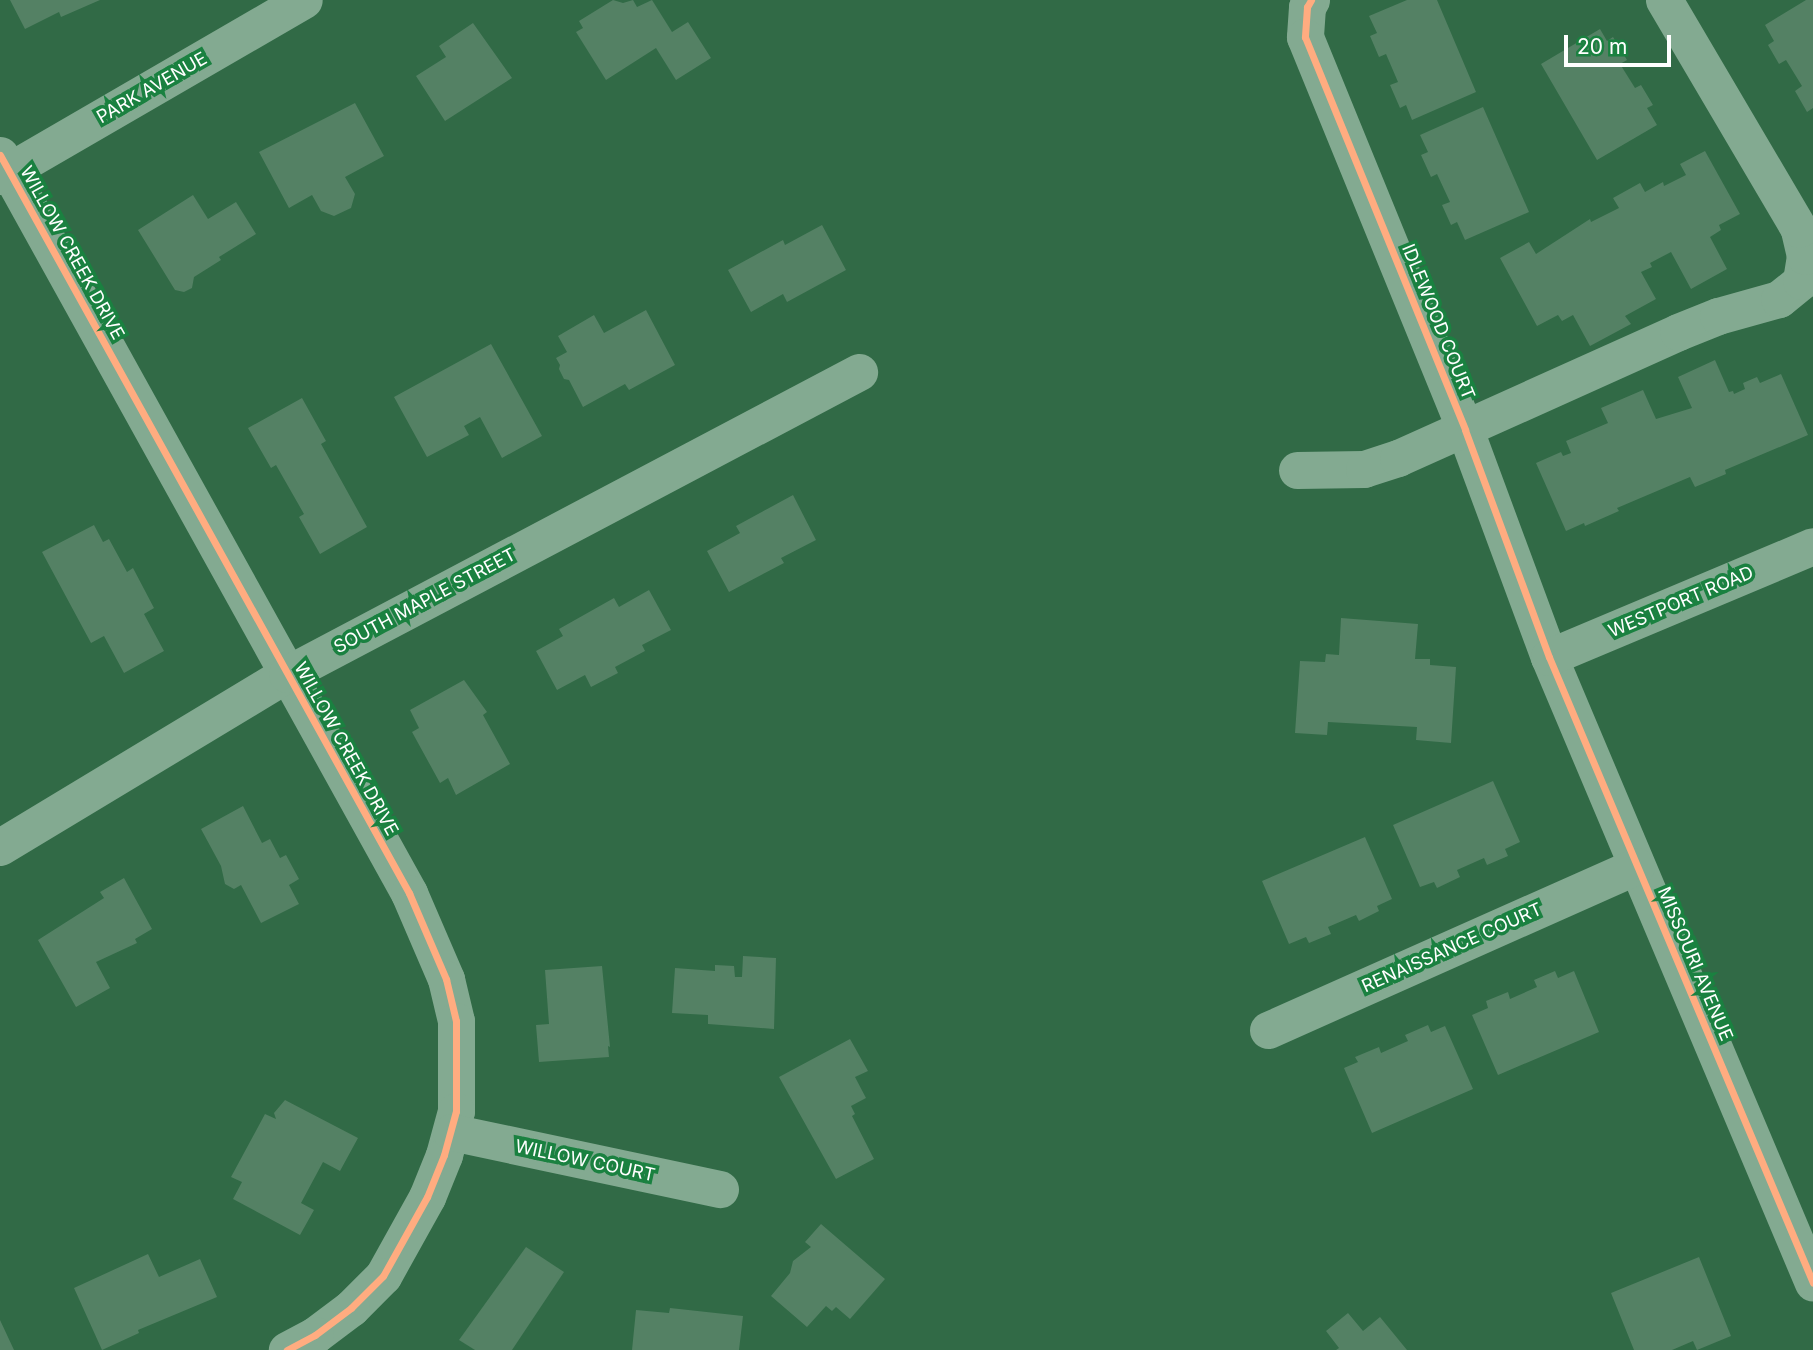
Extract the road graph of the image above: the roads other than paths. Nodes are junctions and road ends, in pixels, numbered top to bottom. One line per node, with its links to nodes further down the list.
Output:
1 (304, 0): 4 (street, PARK AVENUE)
2 (1311, 0): 6 (street, IDLEWOOD COURT)
3 (1664, 0): 6 (street, IDLEWOOD COURT)
4 (3, 167): 10 (street, WILLOW CREEK DRIVE)
5 (859, 372): 10 (street, SOUTH MAPLE STREET)
6 (1465, 430): 7 (street); 9 (street, IDLEWOOD COURT)
7 (1297, 470)
8 (1813, 546): 9 (street, WESTPORT ROAD)
9 (1549, 657): 12 (street, MISSOURI AVENUE)
10 (287, 674): 11 (street, SOUTH MAPLE STREET); 14 (street, WILLOW CREEK DRIVE)
11 (0, 846)
12 (1636, 866): 13 (street, RENAISSANCE COURT); 16 (street, MISSOURI AVENUE)
13 (1268, 1030)
14 (451, 1132): 15 (street, WILLOW COURT); 17 (street, WILLOW CREEK DRIVE)
15 (720, 1189)
16 (1813, 1283)
17 (287, 1350)

